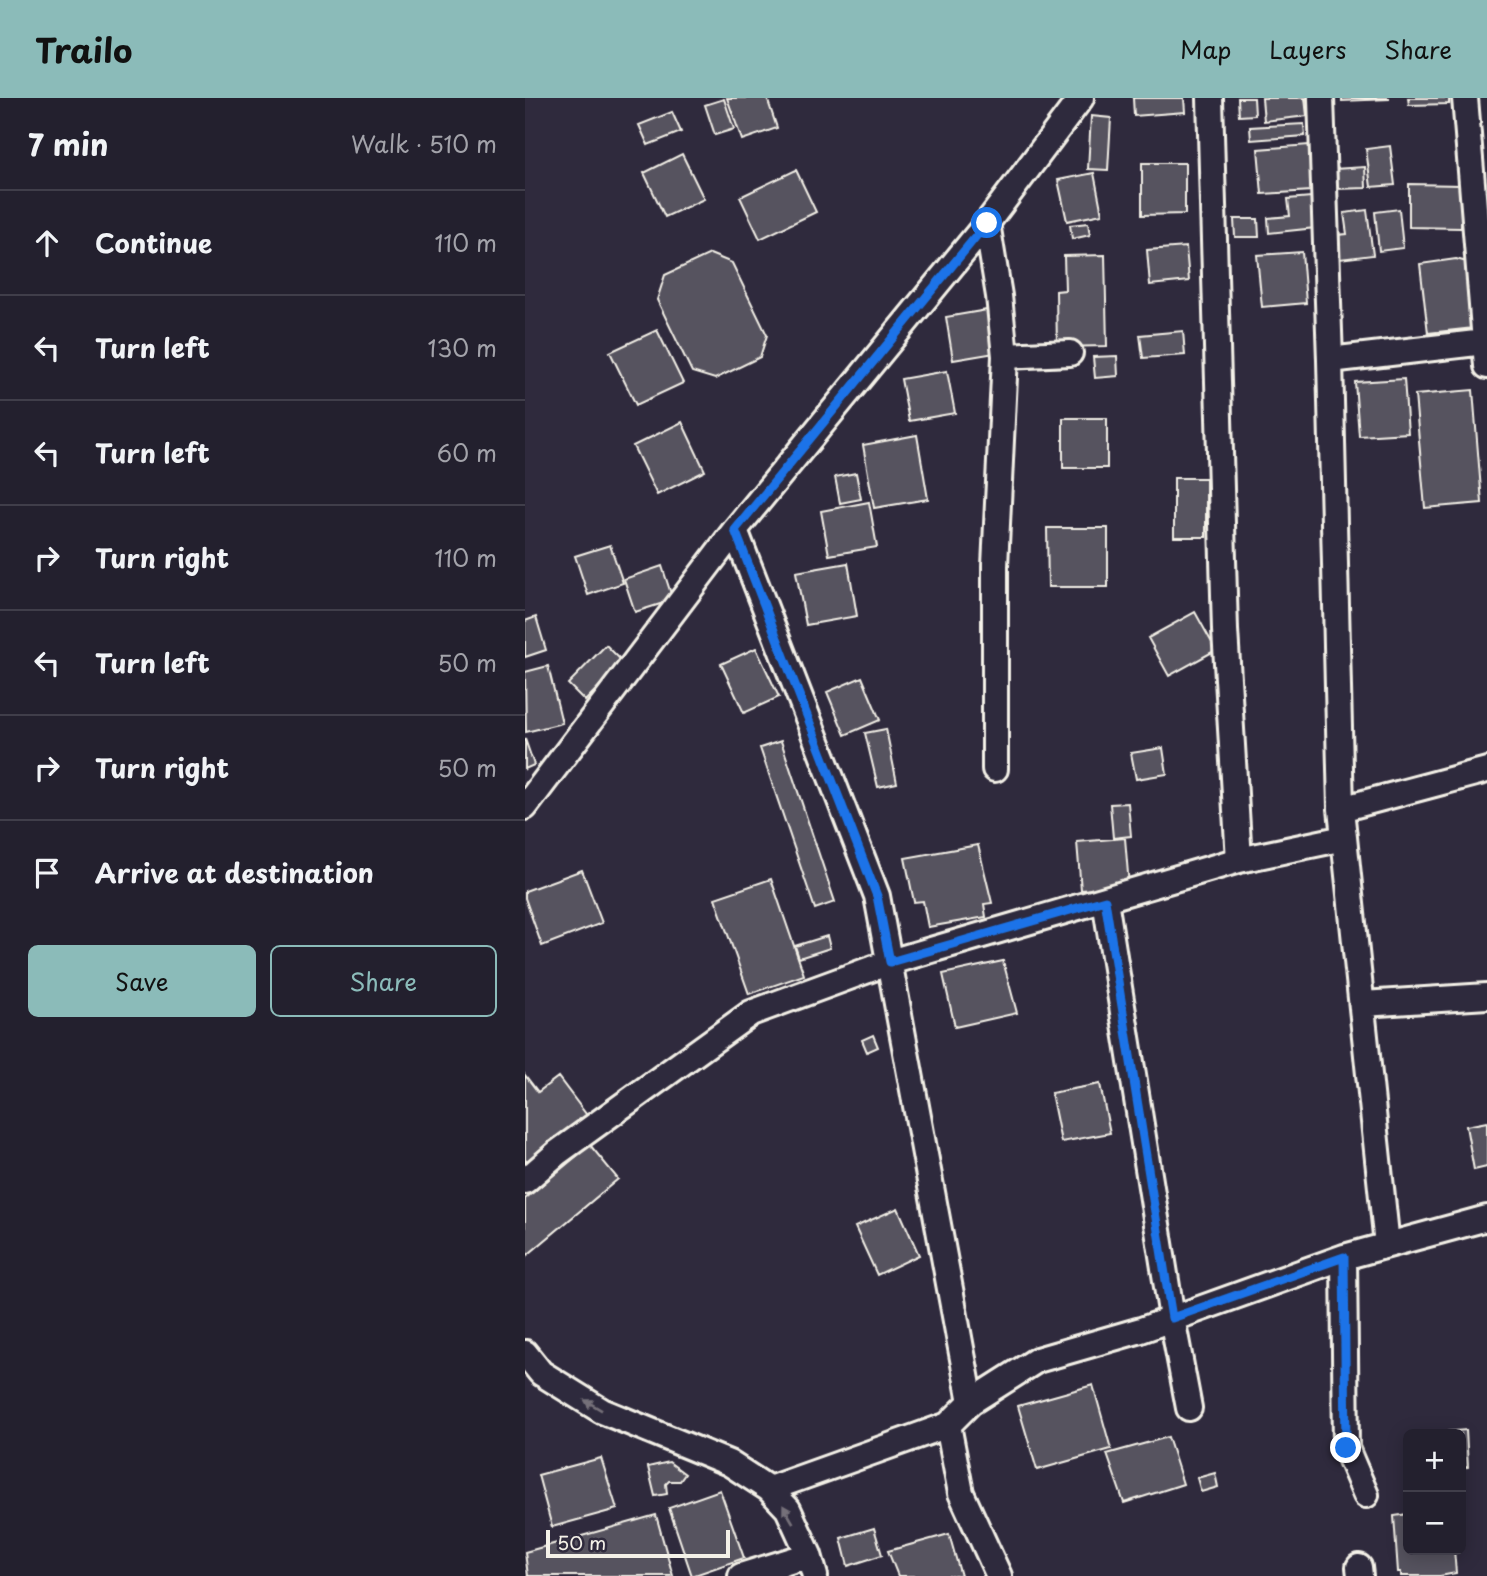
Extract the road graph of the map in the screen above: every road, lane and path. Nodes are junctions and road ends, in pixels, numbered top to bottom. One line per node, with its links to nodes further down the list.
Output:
1 (1081, 98): 5 (street)
2 (1210, 98): 16 (street)
3 (1321, 98): 9 (street)
4 (1465, 98): 7 (street)
5 (987, 223): 8 (street); 10 (street)
6 (1070, 353): 8 (street)
7 (1486, 354): 9 (street)
8 (1005, 356): 11 (street)
9 (1330, 360): 14 (street)
10 (735, 530): 13 (street); 18 (street)
11 (995, 769)
12 (1487, 770): 14 (street)
13 (525, 807)
14 (1341, 809): 15 (street)
15 (1344, 838): 16 (street); 20 (street)
16 (1239, 860): 17 (street)
17 (1105, 900): 18 (street); 25 (street)
18 (890, 962): 21 (street); 27 (street)
19 (1487, 996): 20 (street)
20 (1363, 1004): 23 (street)
21 (525, 1181)
22 (1487, 1218): 23 (street)
23 (1387, 1244): 24 (street)
24 (1344, 1257): 25 (street); 31 (street)
25 (1172, 1318): 27 (street); 28 (street)
26 (525, 1353): 30 (street, one-way to 26)
27 (971, 1402): 29 (street)
28 (1189, 1408)
29 (948, 1424): 30 (street); 34 (street)
30 (769, 1489): 32 (street, one-way to 30)
31 (1366, 1495)
32 (812, 1566): 33 (street)
33 (741, 1576)
34 (999, 1576)

